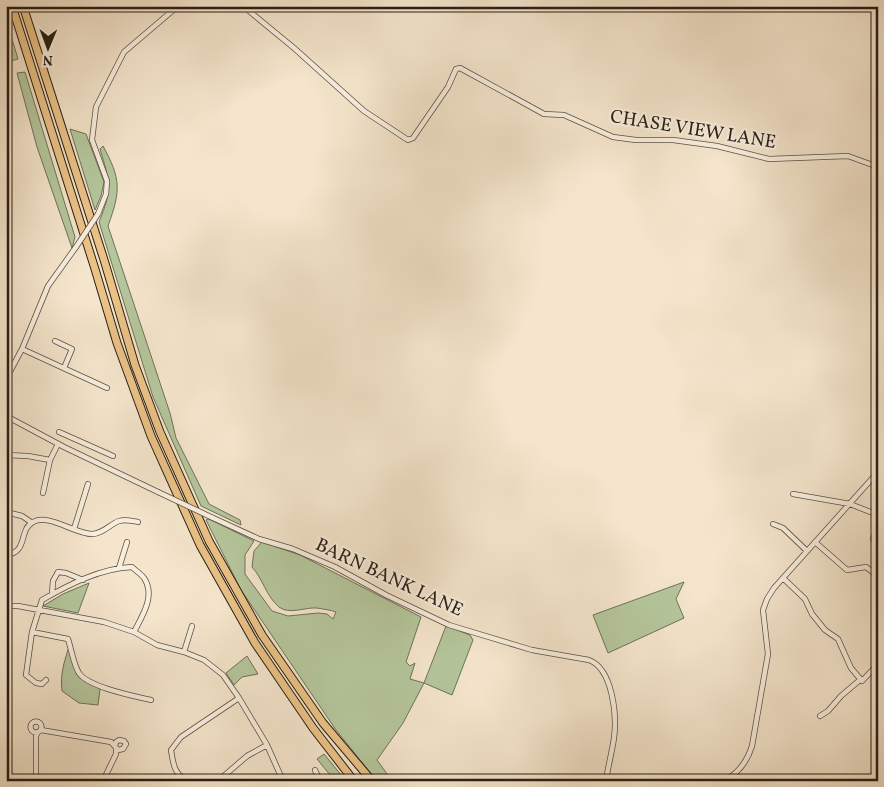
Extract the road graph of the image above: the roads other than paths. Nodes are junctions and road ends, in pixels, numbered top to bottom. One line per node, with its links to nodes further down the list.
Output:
1 (12, 6): 63 (highway)
2 (23, 6): 64 (highway)
3 (178, 6): 7 (street, bridge)
4 (243, 6): 5 (street, CHASE VIEW LANE)
5 (878, 167)
6 (55, 341): 8 (street)
7 (22, 349): 8 (street); 9 (street)
8 (64, 368): 10 (street)
9 (6, 379)
10 (107, 388)
11 (6, 416): 14 (street, BARN BANK LANE)
12 (59, 432): 13 (street)
13 (70, 438): 15 (street); 17 (street)
14 (58, 444): 15 (street, BARN BANK LANE); 18 (street)
15 (64, 447): 65 (street, BARN BANK LANE, bridge)
16 (6, 455): 18 (street)
17 (113, 456)
18 (50, 460): 22 (street)
19 (878, 472): 25 (street)
20 (88, 484): 32 (street)
21 (37, 485): 22 (street)
22 (44, 486): 23 (street)
23 (43, 493)
24 (793, 494): 25 (street)
25 (850, 504): 27 (street); 34 (street)
26 (6, 512): 28 (street)
27 (878, 515)
28 (31, 522): 32 (street); 37 (street)
29 (138, 522): 32 (street)
30 (774, 524): 36 (street)
31 (878, 528): 35 (street)
32 (74, 529)
33 (126, 542): 38 (street)
34 (815, 542): 36 (street); 39 (street)
35 (875, 543)
36 (807, 551): 40 (street)
37 (6, 555)
38 (119, 568): 41 (street); 47 (street)
39 (878, 576)
40 (783, 578): 51 (street); 66 (street)
41 (83, 580): 42 (street); 42 (street)
42 (52, 594): 44 (street)
43 (6, 606): 44 (street)
44 (38, 610): 46 (street); 47 (street)
45 (192, 626): 48 (street)
46 (32, 632): 50 (street); 53 (street)
47 (134, 632): 48 (street)
48 (184, 652): 52 (street)
49 (878, 664): 51 (street)
50 (46, 680)
51 (862, 680): 54 (street)
52 (238, 698): 55 (street); 59 (street)
53 (151, 700)
54 (820, 716)
55 (267, 745): 60 (street); 61 (street)
56 (315, 770): 62 (street)
57 (36, 781): 58 (street)
58 (103, 781)
59 (187, 781)
60 (218, 781)
61 (283, 781)
62 (320, 781)
63 (354, 781)
64 (372, 781)
65 (606, 781)
66 (724, 781)

